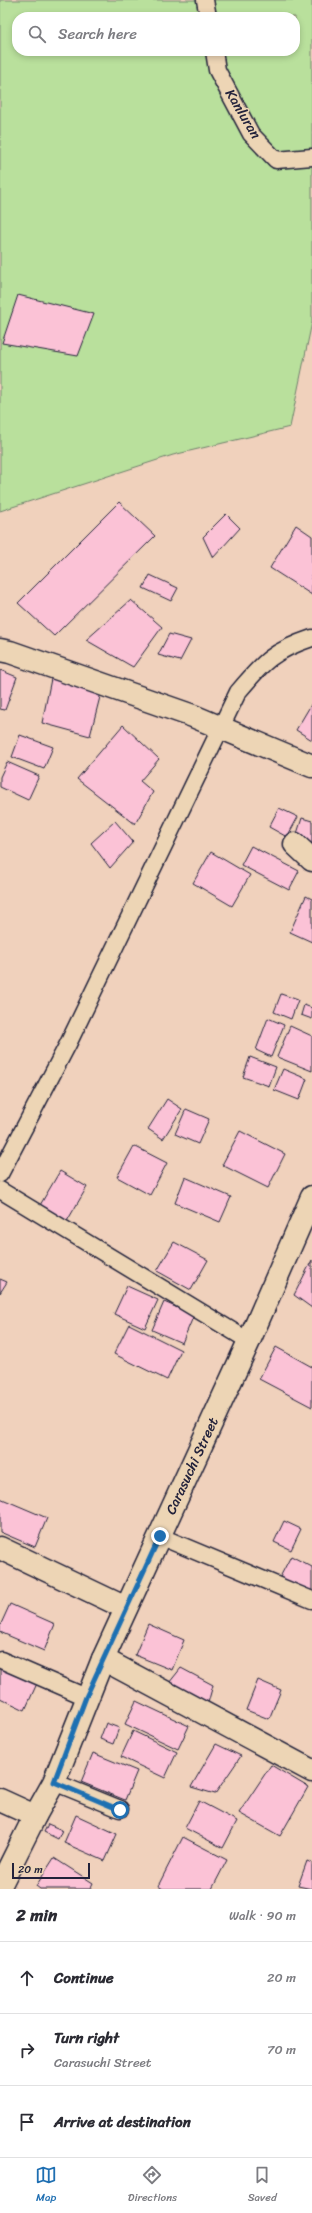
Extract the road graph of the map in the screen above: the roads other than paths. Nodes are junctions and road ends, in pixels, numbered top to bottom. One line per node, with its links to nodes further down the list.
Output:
1 (205, 0): 2 (lane)
2 (207, 12)
3 (215, 56): 4 (lane, Kanluran)
4 (312, 157)
5 (312, 638): 7 (lane)
6 (0, 650): 7 (street)
7 (221, 728): 8 (street); 11 (lane)
8 (312, 766)
9 (295, 844): 10 (street)
10 (312, 860)
11 (0, 1174)
12 (0, 1190): 14 (lane)
13 (312, 1197): 14 (street, Carasuchi Street)
14 (249, 1341): 15 (street, Carasuchi Street)
15 (160, 1536): 17 (lane); 18 (street, Carasuchi Street)
16 (0, 1548): 18 (street)
17 (312, 1600)
18 (126, 1608): 19 (street, Carasuchi Street)
19 (103, 1659): 21 (street, Carasuchi Street); 22 (street)
20 (1, 1660): 21 (lane)
21 (86, 1697): 23 (street, Carasuchi Street)
22 (312, 1771)
23 (54, 1782): 25 (lane); 26 (street, Carasuchi Street)
24 (0, 1800): 26 (street)
25 (120, 1810)
26 (35, 1816): 27 (street, Carasuchi Street)
27 (0, 1886)

